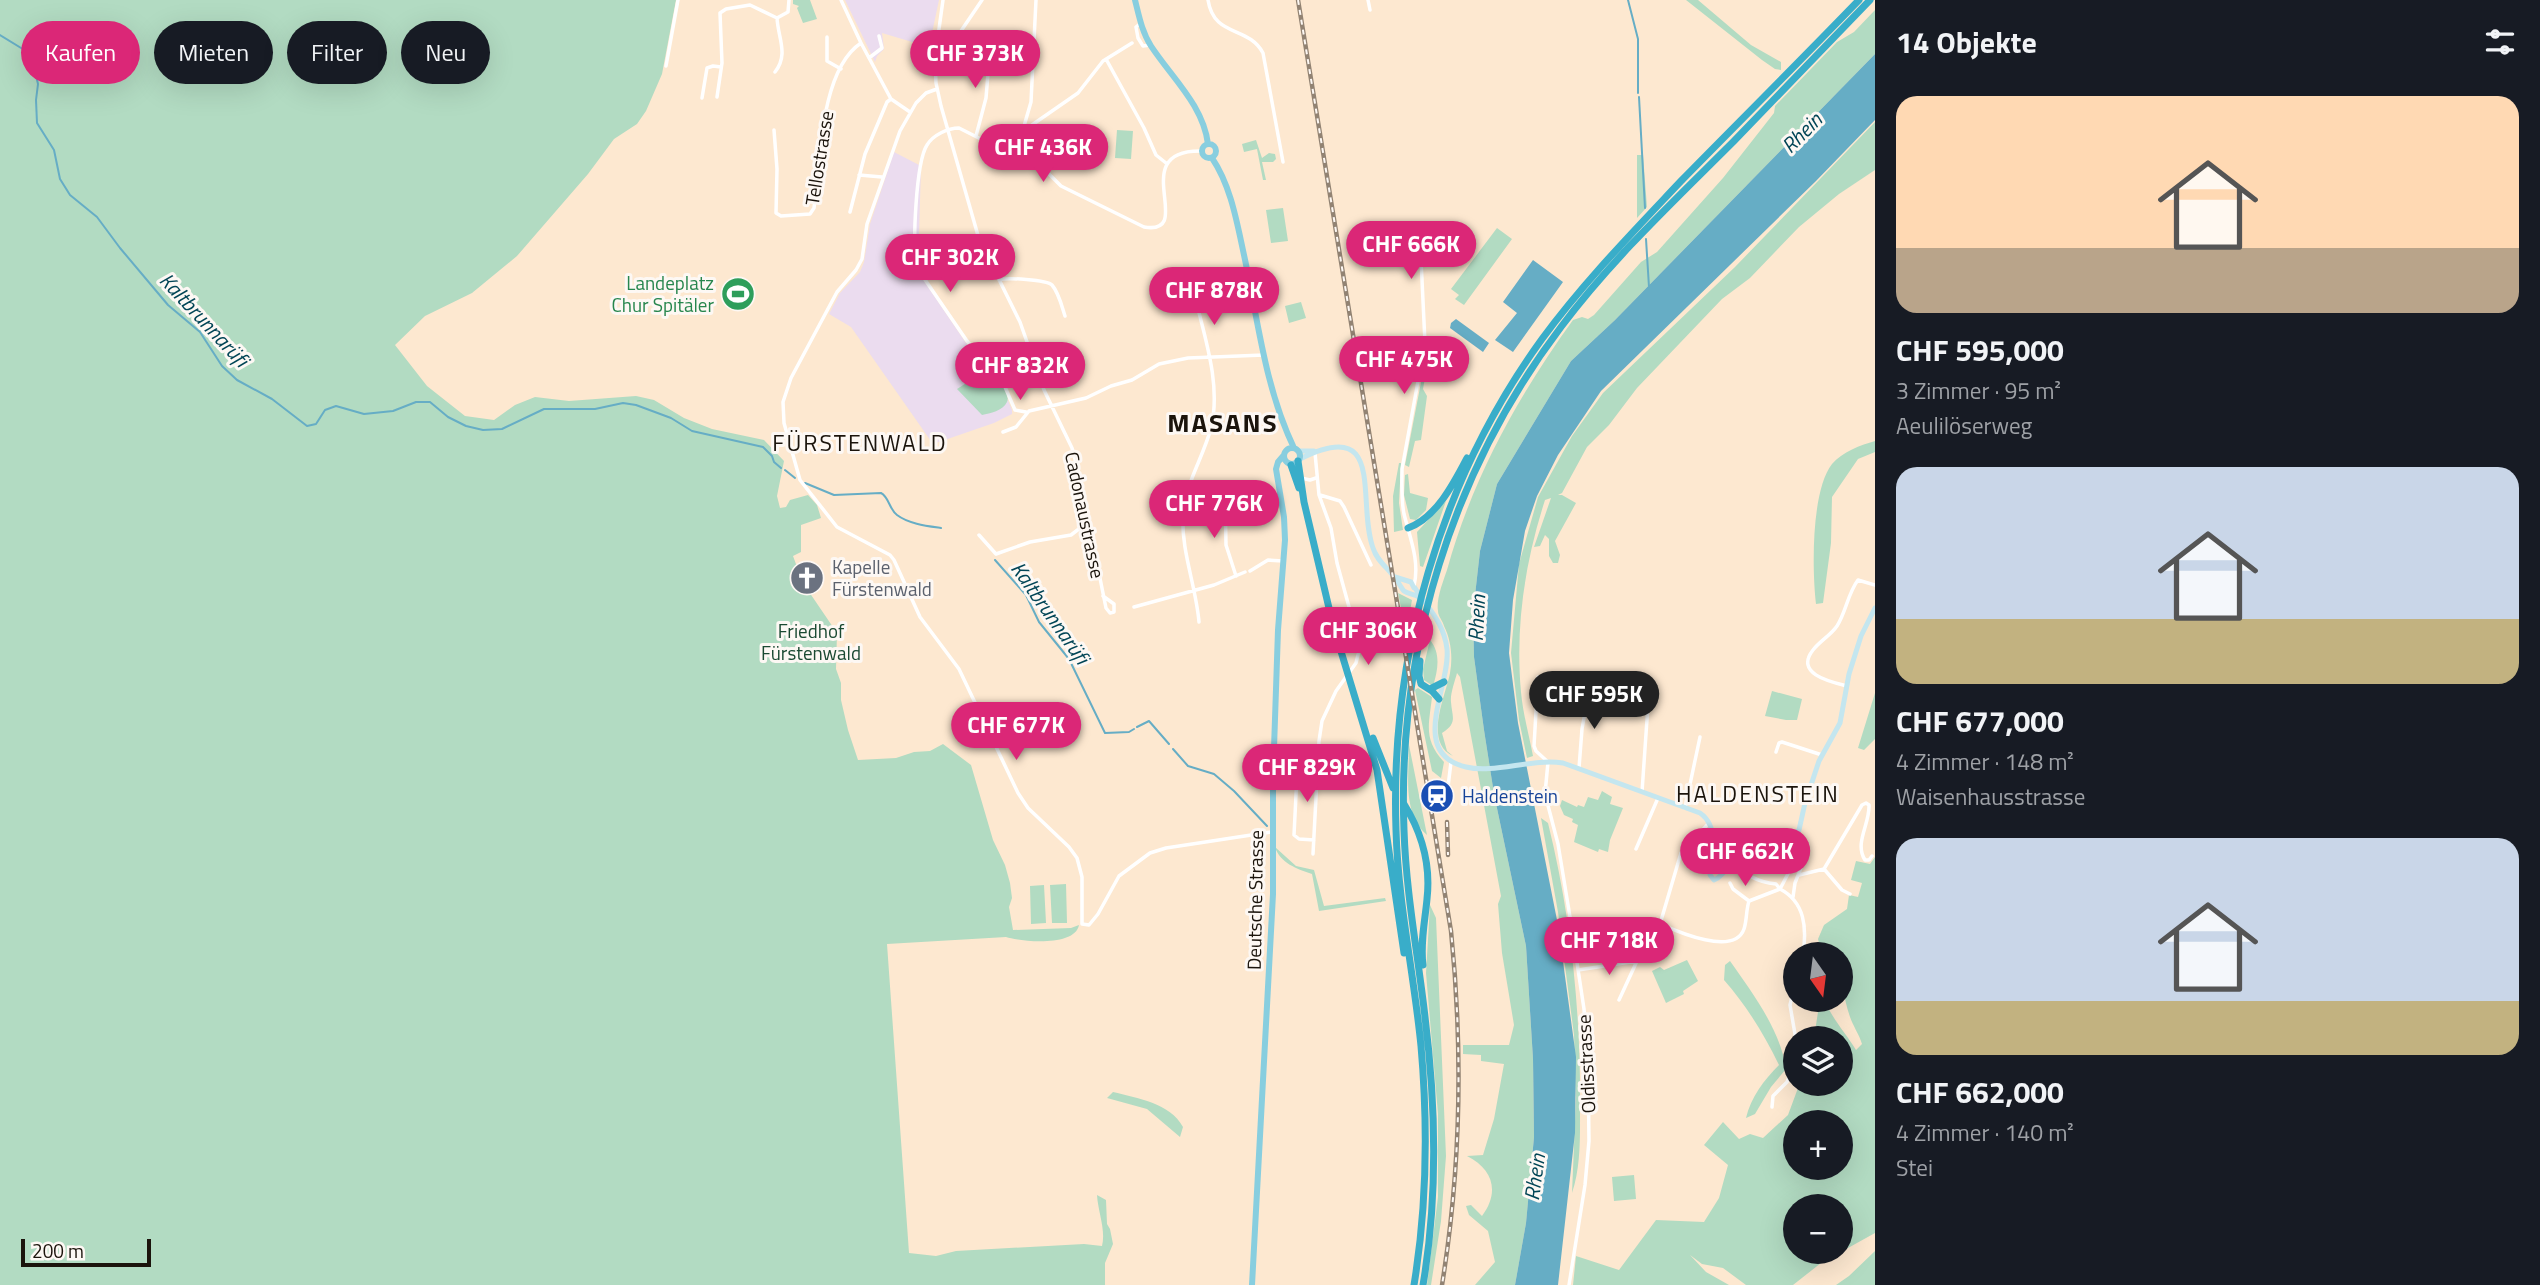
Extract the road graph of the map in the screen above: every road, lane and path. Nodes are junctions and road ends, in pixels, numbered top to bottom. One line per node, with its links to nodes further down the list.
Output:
1 (678, 0): 23 (street)
2 (789, 0): 14 (street)
3 (841, 0): 17 (street)
4 (943, 0): 22 (street, Cadonaustrasse)
5 (982, 0): 22 (street)
6 (1036, 0): 32 (street)
7 (1135, 0): 36 (main road)
8 (1208, 0): 40 (street)
9 (1368, 0): 13 (street)
10 (1859, 0): 51 (highway)
11 (1870, 0): 69 (highway)
12 (750, 2): 14 (street); 24 (street)
13 (1370, 10)
14 (777, 18): 26 (street)
15 (879, 36): 20 (street)
16 (827, 37): 25 (street)
17 (861, 43): 20 (street); 25 (street, Tellostrasse)
18 (1132, 43): 21 (street)
19 (990, 49): 35 (street)
20 (869, 58): 30 (street)
21 (1106, 59): 32 (street); 41 (street)
22 (935, 62): 27 (street, Cadonaustrasse)
23 (666, 66)
24 (722, 67): 28 (street); 29 (street)
25 (841, 69): 34 (street, Tellostrasse)
26 (775, 72)
27 (937, 89): 31 (street); 33 (street, Cadonaustrasse)
28 (717, 97)
29 (702, 98)
30 (891, 99): 31 (street); 42 (street)
31 (910, 112): 43 (street)
32 (1024, 126): 38 (street)
33 (949, 129): 35 (street); 46 (street, Cadonaustrasse); 53 (street)
34 (774, 130)
35 (976, 136): 38 (street)
36 (1208, 144): 37 (main road); 39 (main road)
37 (1202, 151): 39 (main road); 41 (street)
38 (1011, 154): 41 (street)
39 (1212, 158): 49 (main road)
40 (1283, 162)
41 (1166, 163)
42 (859, 175): 43 (street); 44 (street)
43 (883, 177): 100 (street)
44 (850, 212)
45 (1367, 253): 65 (street)
46 (999, 280): 48 (street); 52 (street, Cadonaustrasse)
47 (1196, 301): 50 (street)
48 (1065, 316)
49 (1264, 355): 50 (street); 55 (main road)
50 (1208, 357): 52 (street); 61 (street)
51 (1500, 404): 65 (highway); 121 (highway)
52 (1051, 406): 53 (street); 64 (street, Cadonaustrasse)
53 (1026, 412): 54 (street)
54 (1003, 432)
55 (1291, 451): 56 (street); 57 (main road); 57 (main road); 58 (main road, Deutsche Strasse)
56 (1314, 451): 57 (street); 60 (street); 71 (street)
57 (1294, 462): 58 (main road); 59 (highway); 63 (highway)
58 (1277, 474): 67 (main road, Deutsche Strasse)
59 (1301, 478): 60 (street); 63 (highway)
60 (1316, 478): 62 (street)
61 (1189, 484): 70 (street); 74 (street)
62 (1319, 495): 68 (street); 93 (street)
63 (1304, 502): 84 (highway)
64 (1088, 522): 66 (street); 75 (street, Cadonaustrasse)
65 (1408, 528): 73 (street)
66 (979, 535)
67 (1283, 561): 70 (street); 100 (main road, Deutsche Strasse)
68 (1371, 565)
69 (1436, 574): 82 (highway); 120 (highway)
70 (1236, 576): 74 (street)
71 (1395, 578): 73 (street); 73 (street)
72 (1875, 585): 81 (street)
73 (1412, 588): 80 (street)
74 (1194, 590): 76 (street); 78 (street)
75 (1103, 596)
76 (1134, 607)
77 (1875, 608): 81 (street)
78 (1199, 622)
79 (1538, 677): 91 (street)
80 (1444, 682): 82 (highway); 85 (street)
81 (1847, 686): 89 (street)
82 (1430, 689): 85 (highway)
83 (1589, 691): 94 (street)
84 (1356, 695): 120 (highway); 121 (highway)
85 (1439, 699): 90 (street)
86 (1648, 705): 96 (street)
87 (1700, 737): 98 (street)
88 (1776, 752): 89 (street)
89 (1822, 755): 101 (street)
90 (1451, 761): 91 (street); 95 (street)
91 (1548, 762): 94 (street); 118 (street, Oldisstrasse)
92 (1362, 763): 93 (street)
93 (1318, 767): 102 (street); 102 (street)
94 (1578, 768): 96 (street)
95 (1448, 787)
96 (1642, 792): 97 (street)
97 (1658, 798): 98 (street); 103 (street)
98 (1685, 808): 99 (street)
99 (1709, 822): 106 (street); 115 (street)
100 (1273, 832): 124 (main road, Deutsche Strasse)
101 (1798, 832): 106 (street); 109 (street)
102 (1314, 840): 104 (street)
103 (1636, 849)
104 (1313, 855)
105 (1872, 856): 107 (street)
106 (1731, 860): 111 (street)
107 (1824, 869): 109 (street); 112 (street)
108 (1790, 870): 111 (street)
109 (1798, 875): 113 (street)
110 (1730, 883): 114 (street)
111 (1780, 889): 113 (street); 114 (street)
112 (1850, 894)
113 (1793, 897): 116 (street)
114 (1749, 901): 115 (street)
115 (1660, 924): 117 (street)
116 (1803, 942)
117 (1637, 961): 118 (street); 119 (street)
118 (1578, 970): 127 (street, Oldisstrasse)
119 (1619, 1000)
120 (1425, 1015): 126 (highway)
121 (1419, 1029): 125 (highway)
122 (1783, 1086): 123 (street)
123 (1772, 1107)
124 (1252, 1285)
125 (1414, 1285)
126 (1423, 1285)
127 (1569, 1285)

